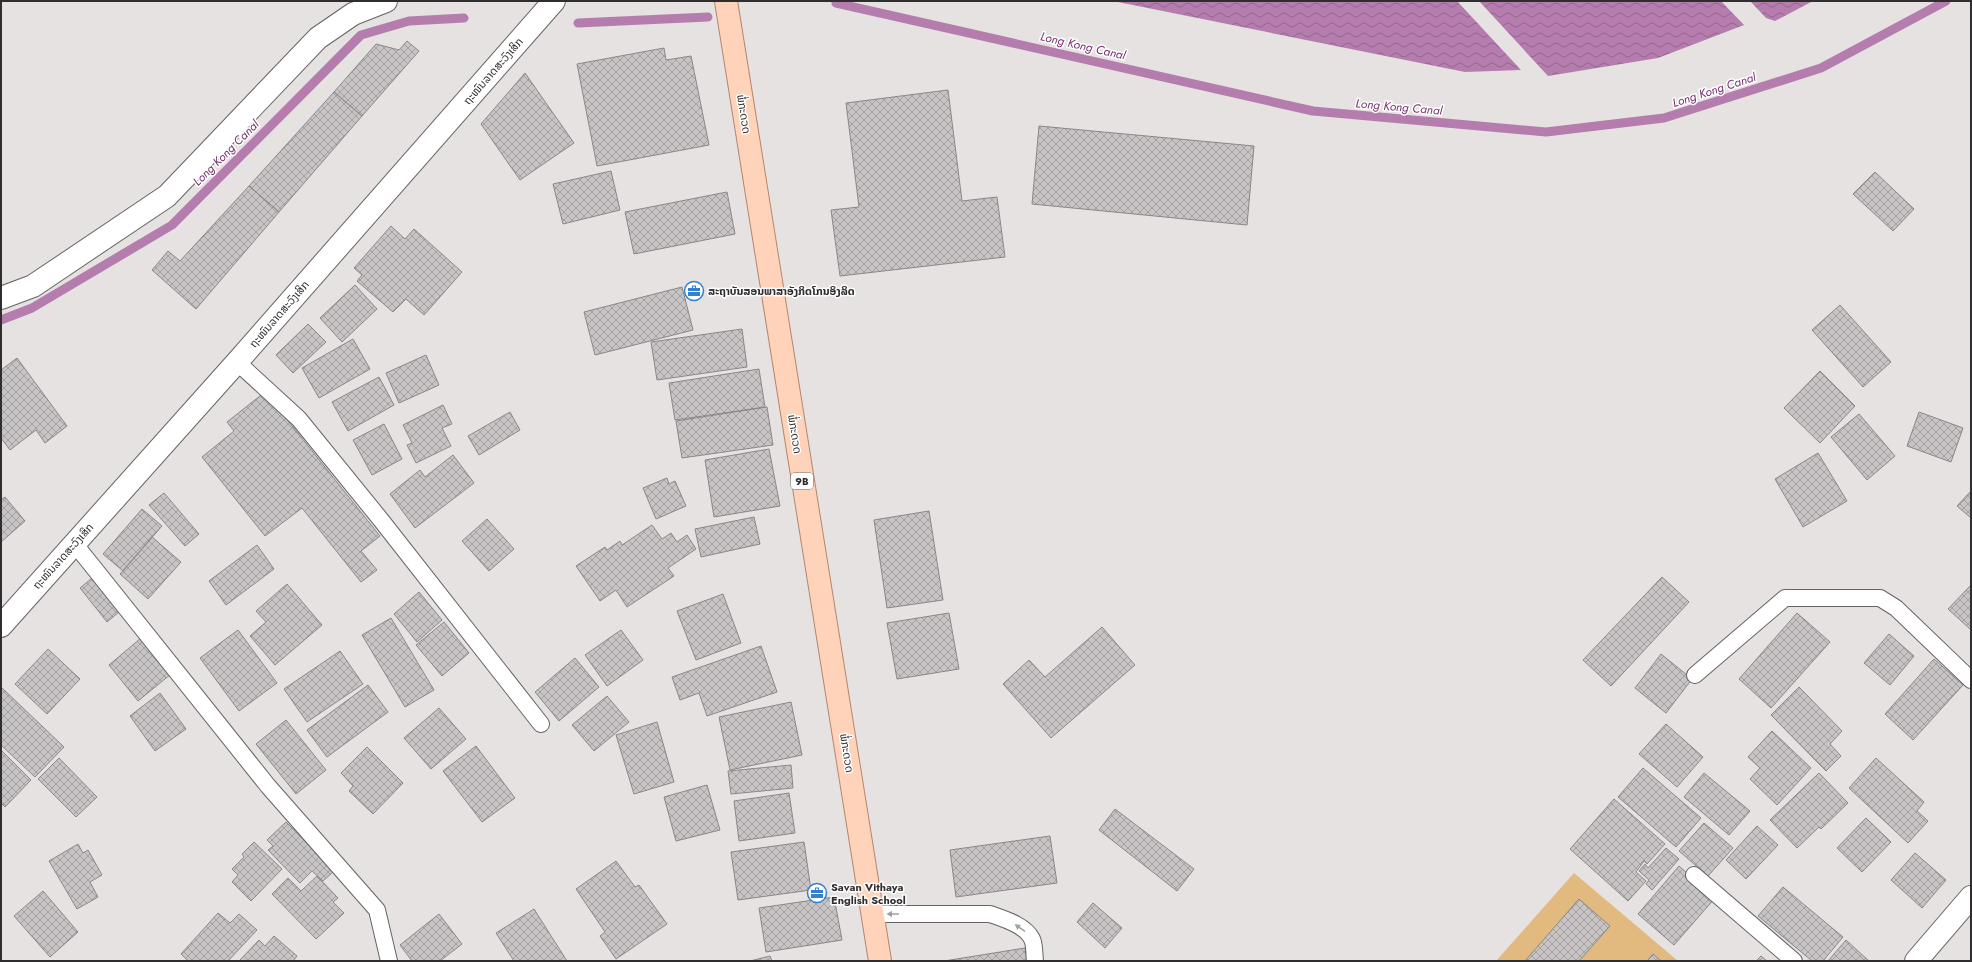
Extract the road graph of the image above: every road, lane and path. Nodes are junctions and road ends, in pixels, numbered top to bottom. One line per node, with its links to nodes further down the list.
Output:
1 (386, 1): 4 (street)
2 (726, 1): 13 (main road, ພໍ່ກະດວດ / 9B)
3 (549, 2): 5 (street, ຖະໜົນລາດສະວົງເສິກ)
4 (1, 298)
5 (237, 362): 6 (street, ຖະໜົນລາດສະວົງເສິກ); 10 (lane)
6 (74, 543): 7 (street, ຖະໜົນລາດສະວົງເສິກ); 14 (lane)
7 (1, 626)
8 (1695, 675): 9 (lane)
9 (1971, 680)
10 (541, 724)
11 (1694, 875): 17 (lane)
12 (1968, 905): 18 (street)
13 (874, 914): 15 (main road, ພໍ່ກະດວດ / 9B); 16 (lane, one-way to 13)
14 (389, 961)
15 (880, 961)
16 (1035, 961)
17 (1794, 961)
18 (1916, 961)

